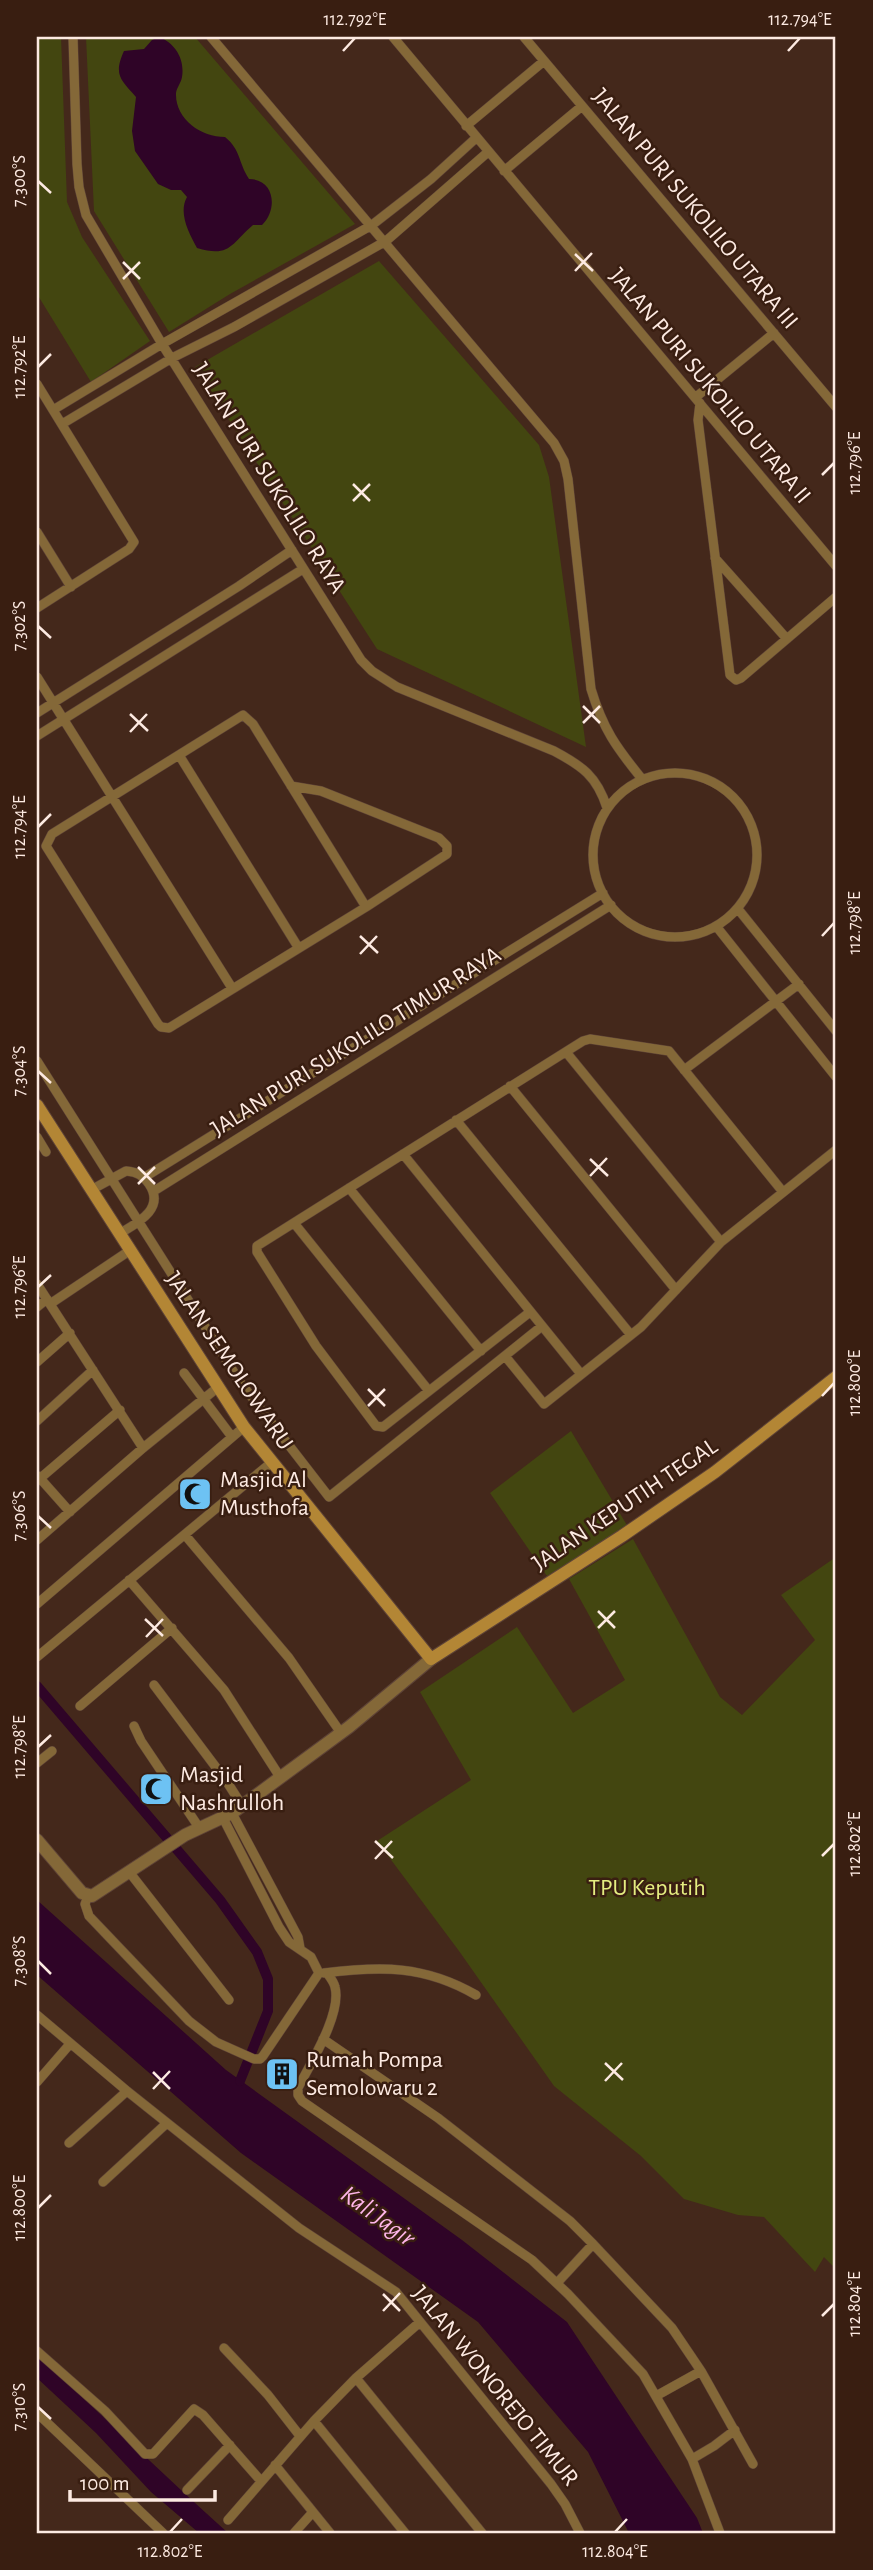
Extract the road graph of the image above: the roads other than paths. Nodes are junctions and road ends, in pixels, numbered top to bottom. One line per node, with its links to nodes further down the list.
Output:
1 (73, 37): 18 (street, JALAN PURI SUKOLILO RAYA)
2 (211, 37): 13 (street)
3 (393, 37): 7 (street, JALAN PURI SUKOLILO UTARA II)
4 (524, 37): 5 (street, JALAN PURI SUKOLILO UTARA III)
5 (544, 61): 6 (street, JALAN PURI SUKOLILO UTARA III); 7 (street)
6 (582, 106): 10 (street); 17 (street, JALAN PURI SUKOLILO UTARA III)
7 (466, 126): 8 (street, JALAN PURI SUKOLILO UTARA II)
8 (476, 138): 9 (street, JALAN PURI SUKOLILO UTARA II); 11 (street)
9 (488, 152): 10 (street, JALAN PURI SUKOLILO UTARA II); 12 (street)
10 (504, 171): 23 (street, JALAN PURI SUKOLILO UTARA II)
11 (421, 187): 12 (street); 13 (street)
12 (432, 201): 14 (street)
13 (373, 225): 14 (street); 15 (street)
14 (386, 241): 16 (street); 43 (street)
15 (280, 279): 16 (street); 18 (street)
16 (289, 296): 19 (street)
17 (774, 333): 23 (street); 24 (street, JALAN PURI SUKOLILO UTARA III)
18 (162, 344): 19 (street, JALAN PURI SUKOLILO RAYA); 20 (street)
19 (172, 358): 22 (street); 27 (street, JALAN PURI SUKOLILO RAYA)
20 (114, 374): 22 (street); 25 (street)
21 (37, 384): 25 (street)
22 (122, 388): 25 (street)
23 (698, 400): 28 (street); 29 (street, JALAN PURI SUKOLILO UTARA II)
24 (836, 407)
25 (58, 417): 32 (street)
26 (37, 532): 32 (street)
27 (292, 550): 30 (street, JALAN PURI SUKOLILO RAYA); 31 (street)
28 (715, 558): 36 (street); 36 (street)
29 (836, 566)
30 (303, 569): 34 (street); 46 (street, JALAN PURI SUKOLILO RAYA)
31 (239, 586): 34 (street); 38 (street)
32 (71, 587): 35 (street)
33 (836, 597): 36 (street)
34 (248, 601): 40 (street)
35 (37, 608)
36 (787, 639)
37 (37, 677): 38 (street)
38 (53, 703): 39 (street); 40 (street)
39 (37, 713)
40 (62, 720): 41 (street); 45 (street)
41 (37, 736)
42 (179, 755): 44 (street); 45 (street); 52 (street)
43 (642, 779): 46 (street); 50 (street)
44 (291, 786): 49 (street); 49 (street)
45 (111, 797): 54 (street); 54 (street)
46 (607, 808): 47 (street)
47 (603, 892): 48 (street); 57 (street, JALAN PURI SUKOLILO TIMUR RAYA)
48 (611, 905): 51 (street); 60 (street, JALAN PURI SUKOLILO TIMUR RAYA)
49 (366, 907): 52 (street)
50 (738, 909): 51 (street); 53 (street)
51 (716, 926): 55 (street)
52 (298, 947): 54 (street)
53 (799, 984): 55 (street); 56 (street)
54 (232, 988)
55 (776, 1002): 61 (street); 62 (street)
56 (836, 1031)
57 (355, 1046): 60 (street); 70 (street, JALAN PURI SUKOLILO TIMUR RAYA)
58 (566, 1052): 61 (street); 63 (street); 79 (street)
59 (37, 1061): 71 (street)
60 (363, 1061): 74 (street, JALAN PURI SUKOLILO TIMUR RAYA)
61 (684, 1070): 75 (street)
62 (836, 1077)
63 (510, 1086): 65 (street); 82 (street)
64 (37, 1105): 72 (main road, JALAN SEMOLOWARU)
65 (456, 1119): 69 (street); 88 (street)
66 (37, 1137): 68 (street)
67 (836, 1150): 75 (street)
68 (46, 1152)
69 (403, 1154): 73 (street); 85 (street)
70 (145, 1177): 71 (street); 74 (street)
71 (109, 1180): 72 (street); 77 (street)
72 (94, 1188): 78 (main road, JALAN SEMOLOWARU)
73 (349, 1188): 76 (street); 89 (street)
74 (154, 1191): 77 (street)
75 (783, 1192): 79 (street)
76 (294, 1223): 97 (street); 97 (street)
77 (136, 1224): 78 (street); 90 (street)
78 (121, 1233): 80 (main road, JALAN SEMOLOWARU)
79 (721, 1242): 82 (street)
80 (129, 1251): 83 (street); 96 (main road, JALAN SEMOLOWARU)
81 (37, 1284): 83 (street)
82 (676, 1290): 88 (street)
83 (49, 1301): 84 (street); 87 (street)
84 (37, 1307)
85 (530, 1312): 86 (street); 89 (street)
86 (542, 1326): 90 (street); 94 (street)
87 (70, 1334): 91 (street); 92 (street)
88 (631, 1335): 94 (street)
89 (481, 1351): 97 (street)
90 (505, 1356): 94 (street)
91 (37, 1362)
92 (93, 1370): 99 (street); 100 (street)
93 (184, 1373): 98 (street)
94 (581, 1374)
95 (836, 1377): 113 (main road, JALAN KEPUTIH TEGAL)
96 (217, 1388): 98 (street); 101 (main road, JALAN SEMOLOWARU)
97 (429, 1391)
98 (203, 1399): 102 (street); 103 (street)
99 (120, 1410): 103 (street); 105 (street)
100 (37, 1421)
101 (244, 1427): 102 (street); 104 (main road, JALAN SEMOLOWARU)
102 (232, 1437): 110 (street)
103 (143, 1448): 106 (street)
104 (272, 1462): 107 (street); 113 (main road, JALAN SEMOLOWARU)
105 (38, 1478): 106 (street)
106 (70, 1512): 108 (street)
107 (185, 1535): 109 (street); 117 (street)
108 (37, 1540)
109 (129, 1580): 111 (street); 112 (street)
110 (37, 1604)
111 (172, 1628): 115 (street); 120 (street)
112 (37, 1657)
113 (431, 1659): 117 (street)
114 (154, 1685): 121 (street)
115 (80, 1706)
116 (134, 1726): 122 (street)
117 (341, 1733): 120 (street)
118 (52, 1751): 119 (street)
119 (37, 1763)
120 (280, 1777): 121 (street)
121 (232, 1812): 122 (street); 126 (street)
122 (200, 1829): 124 (street)
123 (37, 1840): 125 (street)
124 (130, 1873): 125 (street); 128 (street)
125 (88, 1896): 126 (street)
126 (323, 1973): 127 (street); 130 (street)
127 (476, 1995)
128 (229, 2000)
129 (37, 2015): 131 (street, JALAN WONOREJO TIMUR)
130 (323, 2039): 137 (street); 138 (street)
131 (69, 2044): 132 (street); 133 (street, JALAN WONOREJO TIMUR)
132 (37, 2082)
133 (127, 2091): 134 (street, JALAN WONOREJO TIMUR); 135 (street)
134 (167, 2123): 136 (street); 139 (street, JALAN WONOREJO TIMUR)
135 (69, 2143)
136 (103, 2182)
137 (593, 2244): 138 (street); 142 (street)
138 (556, 2283): 144 (street)
139 (420, 2322): 143 (street); 162 (street, JALAN WONOREJO TIMUR)
140 (224, 2348): 148 (street)
141 (37, 2351): 149 (street)
142 (701, 2371): 144 (street); 147 (street)
143 (356, 2378): 146 (street); 161 (street)
144 (656, 2396): 150 (street)
145 (37, 2413): 157 (street)
146 (314, 2421): 148 (street); 160 (street)
147 (735, 2430): 150 (street); 151 (street)
148 (300, 2436): 152 (street)
149 (230, 2445): 153 (street); 154 (street)
150 (692, 2459): 163 (street)
151 (753, 2464)
152 (275, 2465): 153 (street); 155 (street)
153 (261, 2481): 156 (street)
154 (187, 2490)
155 (313, 2512): 158 (street); 159 (street)
156 (228, 2520)
157 (163, 2533)
158 (294, 2533)
159 (330, 2533)
160 (405, 2533)
161 (482, 2533)
162 (580, 2533)
163 (720, 2533)

